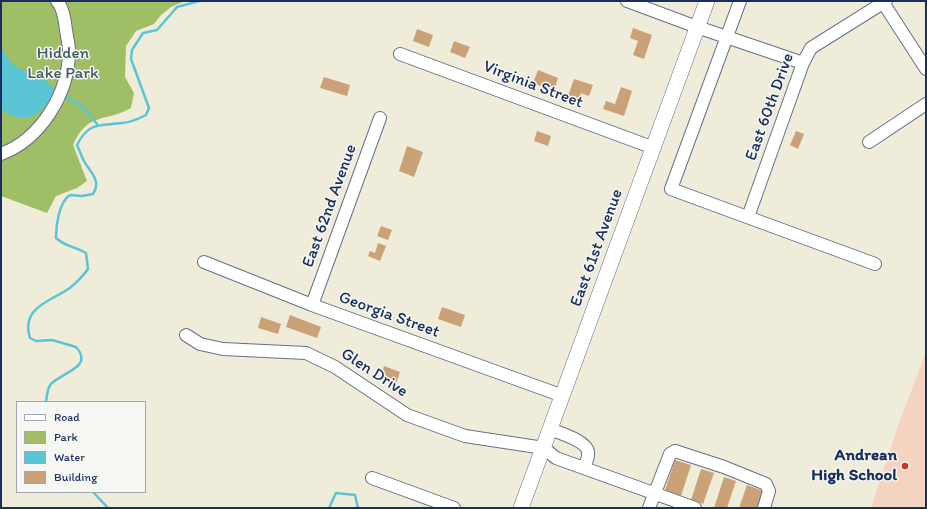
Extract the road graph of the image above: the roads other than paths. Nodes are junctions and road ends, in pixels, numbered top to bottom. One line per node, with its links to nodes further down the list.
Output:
1 (57, 1): 15 (street)
2 (627, 1): 6 (street)
3 (707, 1): 6 (main road, East 61st Avenue)
4 (740, 1): 7 (street)
5 (884, 2): 9 (street, East 60th Drive); 10 (street)
6 (697, 27): 7 (street); 14 (main road, East 61st Avenue)
7 (726, 37): 9 (street); 16 (street)
8 (400, 54): 14 (street, Virginia Street)
9 (802, 63): 16 (street, East 60th Drive)
10 (926, 69)
11 (926, 104): 13 (street)
12 (380, 118): 19 (street, East 62nd Avenue)
13 (869, 142)
14 (654, 148): 21 (main road, East 61st Avenue)
15 (1, 154)
16 (748, 217): 18 (street)
17 (204, 262): 19 (street, Georgia Street)
18 (875, 264)
19 (312, 305): 21 (street, Georgia Street)
20 (186, 335): 23 (street, Glen Drive)
21 (563, 396): 22 (main road, East 61st Avenue)
22 (550, 429): 23 (main road, East 61st Avenue); 24 (street)
23 (544, 448): 24 (street); 28 (main road, East 61st Avenue)
24 (584, 467): 26 (street)
25 (372, 478): 27 (street)
26 (654, 493): 29 (street); 30 (street); 31 (street)
27 (454, 508)
28 (522, 508)
29 (649, 508)
30 (695, 508)
31 (764, 508)

